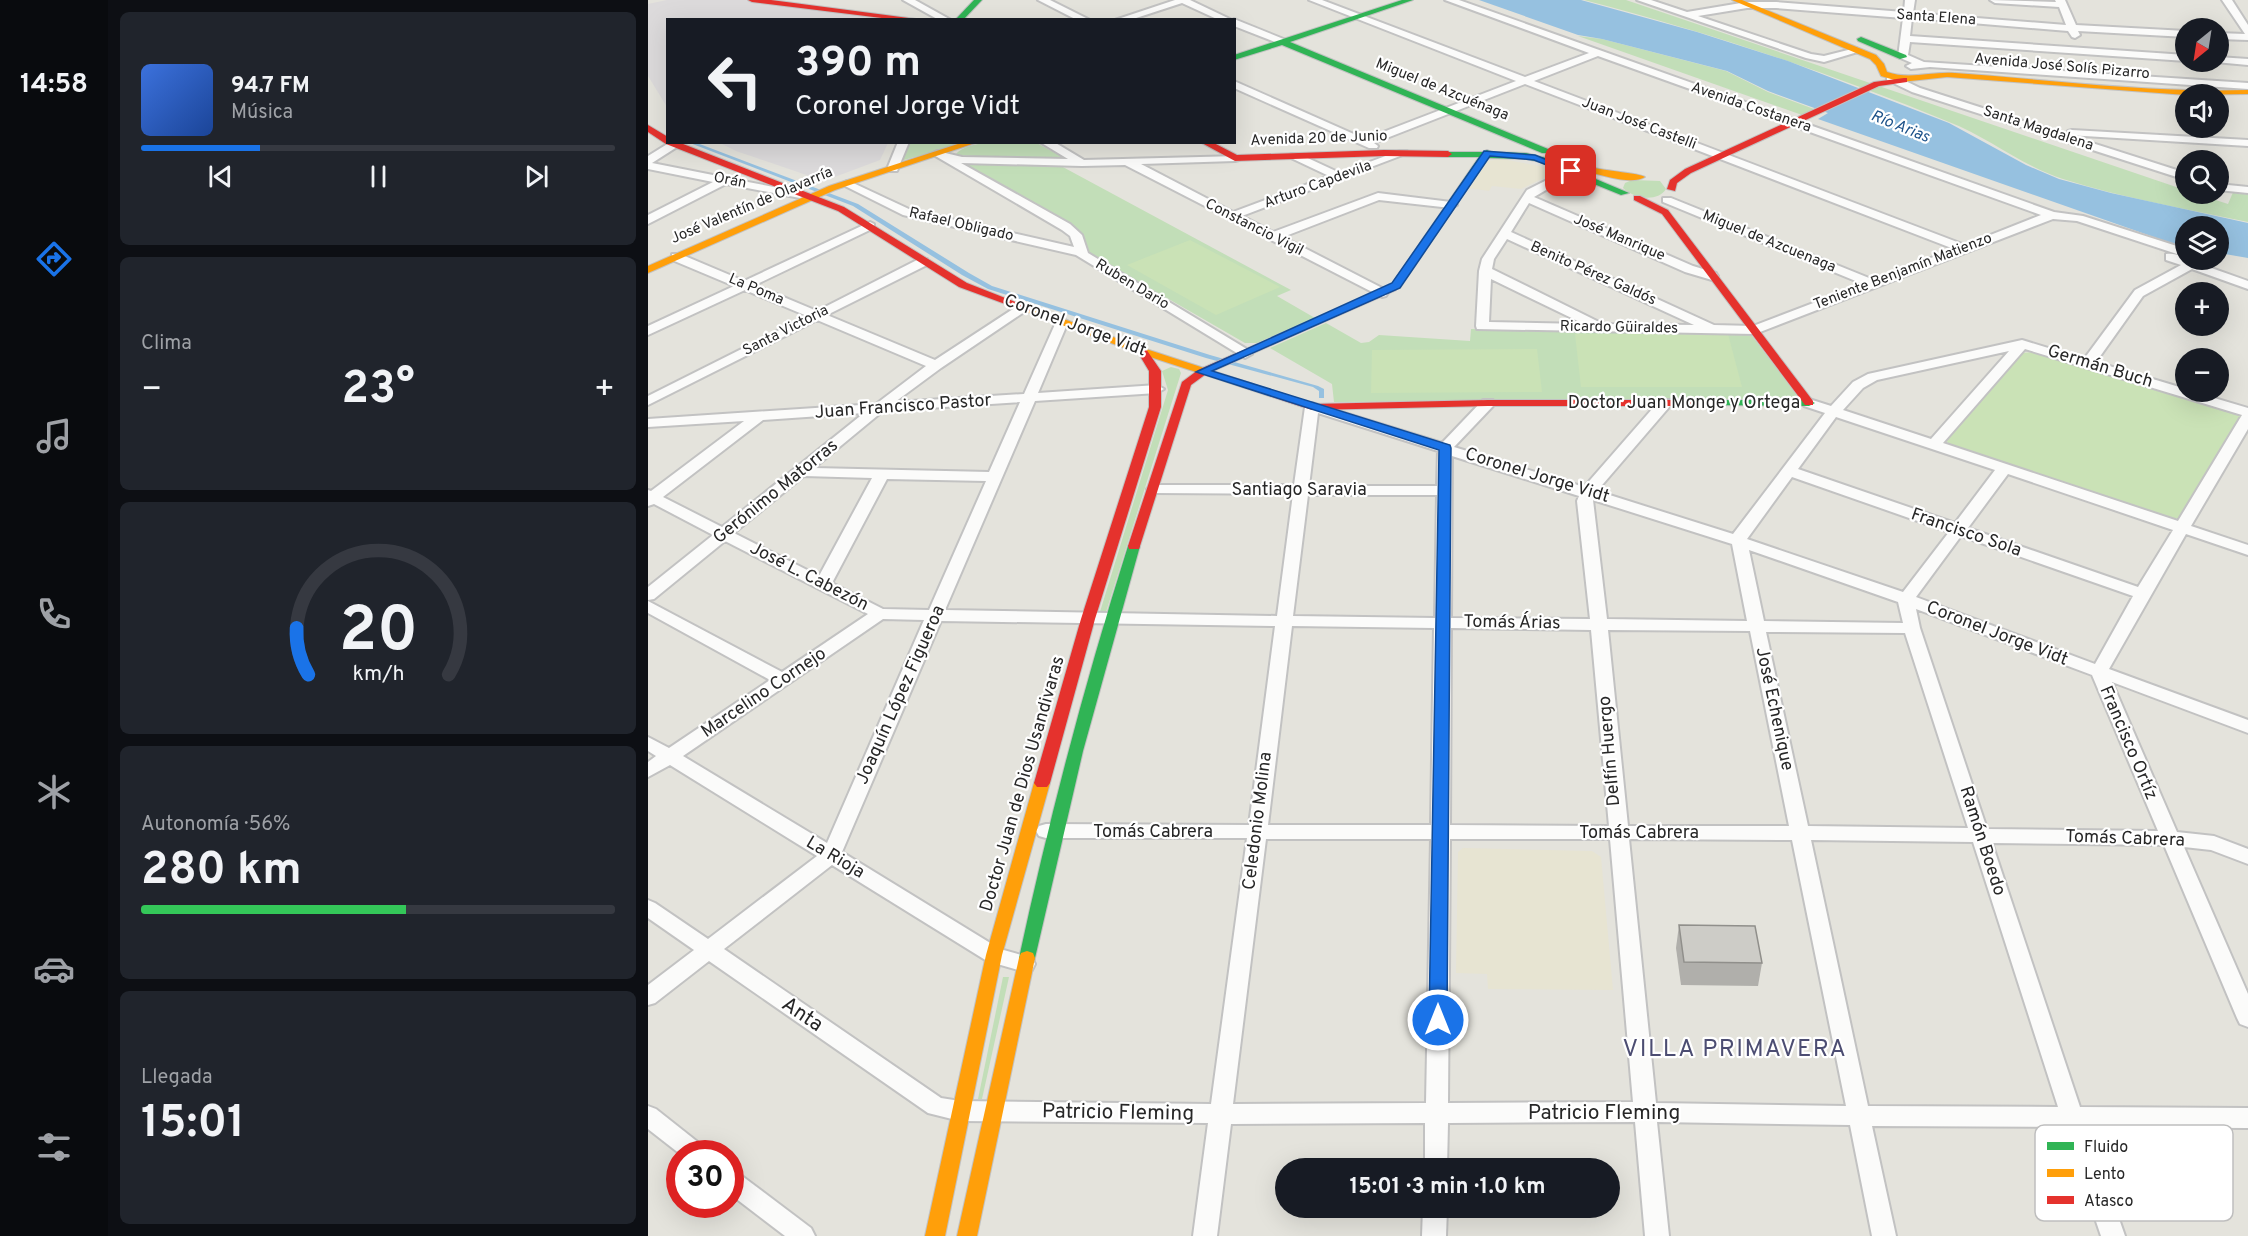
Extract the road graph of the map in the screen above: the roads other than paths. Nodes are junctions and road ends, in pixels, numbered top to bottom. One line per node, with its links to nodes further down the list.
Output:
1 (752, 0): 21 (main road)
2 (908, 0): 22 (street)
3 (978, 0): 23 (main road)
4 (1043, 0): 24 (street)
5 (1183, 0): 25 (street); 26 (street)
6 (1314, 0): 20 (street, Juan José Castelli)
7 (1409, 0): 20 (main road)
8 (1450, 0): 37 (street, Avenida Costanera)
9 (1642, 0): 18 (street)
10 (1910, 0): 19 (street)
11 (1995, 0): 15 (street)
12 (2228, 0): 16 (street)
13 (1741, 2): 14 (street, Santa Elena); 18 (street, Santa Elena); 36 (main road)
14 (1772, 2): 19 (street, Santa Elena); 35 (main road)
15 (2061, 2): 28 (street)
16 (2236, 14): 17 (street); 29 (street)
17 (2248, 14)
18 (1687, 15): 36 (street)
19 (1909, 16): 28 (street, Santa Elena); 33 (street)
20 (1359, 17): 34 (main road); 45 (street, Juan José Castelli)
21 (904, 18)
22 (943, 18)
23 (959, 18)
24 (1082, 18)
25 (1125, 18)
26 (1224, 18)
27 (1236, 23): 34 (street, Miguel de Azcuénaga)
28 (2072, 28): 30 (street, Santa Elena); 38 (street)
29 (2248, 32)
30 (2175, 33)
31 (2229, 36): 32 (street)
32 (2248, 37)
33 (1907, 39): 38 (street); 43 (street)
34 (1283, 42): 39 (main road); 53 (main road, Miguel de Azcuénaga)
35 (1887, 50): 36 (main road); 43 (main road)
36 (1861, 52): 43 (main road)
37 (1597, 53): 45 (street); 54 (street, Avenida Costanera)
38 (2082, 53): 40 (street); 44 (street)
39 (1236, 57)
40 (2175, 57)
41 (2229, 61): 42 (street)
42 (2248, 62)
43 (1897, 73): 44 (street); 48 (main road, Avenida José Solís Pizarro); 54 (main road, Avenida José Solís Pizarro); 56 (street, Santa Magdalena)
44 (2091, 77): 47 (street)
45 (1527, 81): 53 (street); 70 (street, Juan José Castelli)
46 (1236, 85): 58 (street)
47 (2248, 86)
48 (2175, 92)
49 (2248, 92): 50 (main road, Avenida José Solís Pizarro)
50 (2229, 93)
51 (2229, 97): 52 (main road)
52 (2248, 99)
53 (1448, 111): 58 (street); 85 (main road, Miguel de Azcuénaga)
54 (1793, 122): 70 (main road, Avenida José Solís Pizarro); 92 (street, Avenida Costanera)
55 (648, 128): 57 (main road, Coronel Jorge Vidt)
56 (2049, 132): 59 (street); 81 (street, Santa Magdalena)
57 (666, 140)
58 (1365, 142): 66 (street)
59 (2248, 143)
60 (669, 144): 73 (street)
61 (673, 144): 78 (main road, Coronel Jorge Vidt)
62 (903, 144): 77 (street)
63 (968, 144): 69 (main road, José Valentín de Olavarría)
64 (1049, 144): 75 (street)
65 (1208, 144): 72 (main road)
66 (1384, 153): 67 (main road, Avenida 20 de Junio); 71 (main road, Avenida 20 de Junio)
67 (1403, 153): 68 (main road, Avenida 20 de Junio); 82 (street, Arturo Capdevila)
68 (1487, 153): 79 (main road, Avenida 20 de Junio); 91 (main road)
69 (937, 154): 75 (street, Avenida 20 de Junio); 77 (main road, José Valentín de Olavarría); 99 (street, Ruben Dario)
70 (1720, 155): 80 (main road, Avenida José Solís Pizarro); 98 (street, Juan José Castelli)
71 (1295, 156): 72 (main road, Avenida 20 de Junio); 82 (street)
72 (1235, 158): 74 (street, Avenida 20 de Junio)
73 (648, 161)
74 (1127, 161): 75 (street, Avenida 20 de Junio); 93 (street, Constancio Vigil)
75 (1082, 162)
76 (648, 166): 83 (street, Orán)
77 (893, 169): 84 (main road, José Valentín de Olavarría)
78 (741, 171): 83 (street); 88 (main road, Coronel Jorge Vidt)
79 (1571, 171): 89 (main road, Avenida 20 de Junio); 90 (street)
80 (1688, 171): 85 (main road, Avenida José Solís Pizarro); 85 (main road, Avenida José Solís Pizarro)
81 (2175, 173)
82 (1340, 177): 93 (street, Arturo Capdevila)
83 (725, 180): 88 (street, Orán); 94 (street)
84 (847, 184): 88 (main road, José Valentín de Olavarría); 99 (street, Rafael Obligado)
85 (1660, 188): 89 (main road, Avenida 20 de Junio); 89 (main road); 89 (main road); 108 (main road, Avenida 20 de Junio); 110 (street, Miguel de Azcuenaga)
86 (2229, 188): 87 (street)
87 (2248, 190)
88 (814, 195): 95 (main road, Coronel Jorge Vidt); 101 (main road, José Valentín de Olavarría)
89 (1630, 195)
90 (1527, 198): 96 (street); 108 (street, José Manrique)
91 (1451, 205): 97 (street); 113 (main road)
92 (2052, 215): 98 (street, Teniente Benjamín Matienzo); 100 (street, Avenida Costanera)
93 (1232, 216): 97 (street, Constancio Vigil)
94 (648, 220)
95 (870, 226): 102 (main road, Coronel Jorge Vidt); 111 (street)
96 (1503, 233): 107 (street); 118 (street, Benito Pérez Galdós)
97 (1272, 237): 113 (street, Constancio Vigil)
98 (1963, 248): 110 (street, Teniente Benjamín Matienzo)
99 (1080, 252): 123 (street, Ruben Dario)
100 (2175, 253)
101 (676, 257): 103 (main road, José Valentín de Olavarría); 111 (street, La Poma)
102 (924, 262): 114 (main road, Coronel Jorge Vidt); 115 (street, Santa Victoria)
103 (648, 270)
104 (2177, 270): 124 (street)
105 (2217, 270): 112 (street, Avenida Costanera)
106 (2229, 270): 109 (street, Avenida Costanera)
107 (1485, 271): 117 (street); 117 (street, Ricardo Güiraldes)
108 (1712, 276): 119 (main road, Avenida 20 de Junio)
109 (2248, 276)
110 (1871, 284): 119 (street, Teniente Benjamín Matienzo)
111 (745, 285): 115 (street, La Poma); 120 (street)
112 (2248, 285)
113 (1382, 293): 123 (main road)
114 (1024, 308): 116 (main road, Coronel Jorge Vidt); 125 (street, Gerónimo Matorras)
115 (816, 316): 125 (street, La Poma); 130 (street, Santa Victoria)
116 (1062, 322): 122 (main road, Coronel Jorge Vidt); 129 (street, Joaquín López Figueroa)
117 (1603, 328): 118 (street, Ricardo Güiraldes)
118 (1715, 330): 119 (street, Ricardo Güiraldes)
119 (1755, 330): 133 (main road, Avenida 20 de Junio)
120 (648, 331)
121 (2022, 344): 124 (street, Germán Buch); 136 (street); 141 (street)
122 (1142, 351): 126 (main road, Doctor Juan de Dios Usandivaras); 127 (main road, Coronel Jorge Vidt)
123 (1233, 359): 127 (main road)
124 (2088, 363): 137 (street, Germán Buch)
125 (936, 366): 135 (street, Gerónimo Matorras)
126 (1155, 372): 127 (main road); 128 (main road, Doctor Juan de Dios Usandivaras)
127 (1189, 373): 128 (main road); 134 (main road, Coronel Jorge Vidt); 148 (main road)
128 (1157, 388): 129 (street, Juan Francisco Pastor); 165 (main road, Doctor Juan de Dios Usandivaras)
129 (1029, 398): 135 (street, Juan Francisco Pastor); 147 (street, Joaquín López Figueroa)
130 (648, 400)
131 (1488, 403): 132 (main road, Doctor Juan Monge y Ortega); 134 (main road, Doctor Juan Monge y Ortega); 142 (street)
132 (1665, 403): 133 (main road, Doctor Juan Monge y Ortega); 151 (street)
133 (1809, 403): 136 (street, Doctor Juan Monge y Ortega)
134 (1312, 407): 142 (street, Coronel Jorge Vidt); 149 (street, Celedonio Molina)
135 (879, 408): 138 (street, Juan Francisco Pastor); 145 (street, Gerónimo Matorras)
136 (1832, 412): 141 (street, Doctor Juan Monge y Ortega); 144 (street)
137 (2248, 412)
138 (759, 416): 140 (street, Juan Francisco Pastor); 152 (street)
139 (2248, 417): 153 (street, Francisco Ortíz)
140 (648, 423)
141 (1933, 445): 143 (street, Doctor Juan Monge y Ortega)
142 (1445, 448): 150 (street); 151 (street, Coronel Jorge Vidt)
143 (2004, 469): 153 (street, Doctor Juan Monge y Ortega); 154 (street)
144 (1790, 471): 154 (street, Francisco Sola); 156 (street)
145 (801, 472): 146 (street); 155 (street, Gerónimo Matorras)
146 (882, 474): 147 (street); 158 (street)
147 (995, 477): 164 (street, Joaquín López Figueroa)
148 (1154, 489): 149 (street, Santiago Saravia); 166 (main road)
149 (1302, 490): 150 (street, Santiago Saravia); 167 (street, Celedonio Molina)
150 (1443, 491): 168 (street)
151 (1588, 492): 156 (street, Coronel Jorge Vidt); 169 (street, Delfín Huergo)
152 (650, 498): 155 (street, José L. Cabezón)
153 (2183, 528): 157 (street, Doctor Juan Monge y Ortega); 159 (street, Francisco Ortíz)
154 (1958, 530): 159 (street, Francisco Sola); 161 (street)
155 (724, 534): 158 (street, José L. Cabezón); 160 (street, Gerónimo Matorras)
156 (1739, 541): 161 (street, Coronel Jorge Vidt); 170 (street, José Echenique)
157 (2248, 550)
158 (824, 584): 163 (street, José L. Cabezón)
159 (2142, 594): 172 (street, Francisco Ortíz)
160 (648, 595)
161 (1906, 599): 171 (street, Ramón Boedo); 172 (street, Coronel Jorge Vidt)
162 (648, 606): 173 (street)
163 (880, 614): 164 (street, José L. Cabezón); 173 (street, Marcelino Cornejo)
164 (935, 615): 165 (street, José L. Cabezón); 186 (street, Joaquín López Figueroa)
165 (1088, 619): 166 (street, José L. Cabezón); 178 (main road, Doctor Juan de Dios Usandivaras)
166 (1111, 619): 167 (street, Tomás Árias); 179 (main road)
167 (1285, 622): 168 (street, Tomás Árias); 180 (street, Celedonio Molina)
168 (1443, 622): 169 (street, Tomás Árias); 181 (street)
169 (1599, 625): 170 (street, Tomás Árias); 182 (street, Delfín Huergo)
170 (1757, 626): 171 (street, Tomás Árias); 183 (street, José Echenique)
171 (1912, 628): 184 (street, Ramón Boedo)
172 (2099, 672): 174 (street, Coronel Jorge Vidt); 185 (street, Francisco Ortíz)
173 (783, 680): 176 (street, Marcelino Cornejo)
174 (2248, 727)
175 (648, 743): 176 (street, La Rioja)
176 (669, 757): 177 (street, Marcelino Cornejo); 186 (street, La Rioja)
177 (648, 771)
178 (1027, 831): 179 (street, Tomás Cabrera); 190 (main road, Doctor Juan de Dios Usandivaras)
179 (1054, 831): 180 (street, Tomás Cabrera); 191 (main road)
180 (1257, 832): 181 (street, Tomás Cabrera); 198 (street, Celedonio Molina)
181 (1439, 833): 182 (street, Tomás Cabrera); 197 (street)
182 (1617, 833): 183 (street, Tomás Cabrera); 196 (street, Delfín Huergo)
183 (1801, 833): 184 (street, Tomás Cabrera); 200 (street, José Echenique)
184 (1981, 837): 185 (street, Tomás Cabrera); 201 (street, Ramón Boedo)
185 (2169, 838): 187 (street, Tomás Cabrera); 193 (street, Francisco Ortíz)
186 (831, 855): 189 (street, Joaquín López Figueroa); 190 (street, La Rioja)
187 (2248, 857)
188 (648, 908): 189 (street, Anta)
189 (708, 951): 192 (street, Joaquín López Figueroa); 194 (street, Anta)
190 (994, 955): 191 (street, La Rioja); 194 (main road, Doctor Juan de Dios Usandivaras)
191 (1025, 964): 195 (main road)
192 (648, 998)
193 (2248, 1018)
194 (960, 1111): 195 (street, Patricio Fleming); 210 (main road, Doctor Juan de Dios Usandivaras)
195 (993, 1111): 198 (street, Patricio Fleming); 211 (main road)
196 (1645, 1112): 197 (street, Patricio Fleming); 200 (street, Patricio Fleming); 214 (street, Delfín Huergo)
197 (1438, 1113): 198 (street, Patricio Fleming); 205 (street)
198 (1222, 1114): 212 (street, Celedonio Molina)
199 (648, 1116): 204 (street)
200 (1858, 1116): 201 (street, Patricio Fleming); 215 (street, José Echenique)
201 (2072, 1117): 202 (street, Patricio Fleming); 203 (street, Ramón Boedo)
202 (2248, 1118)
203 (2075, 1125)
204 (678, 1140)
205 (1436, 1158)
206 (744, 1191): 209 (street)
207 (1434, 1218): 213 (street)
208 (2108, 1221): 216 (street, Ramón Boedo)
209 (803, 1236)
210 (935, 1236)
211 (968, 1236)
212 (1205, 1236)
213 (1434, 1236)
214 (1657, 1236)
215 (1884, 1236)
216 (2113, 1236)

